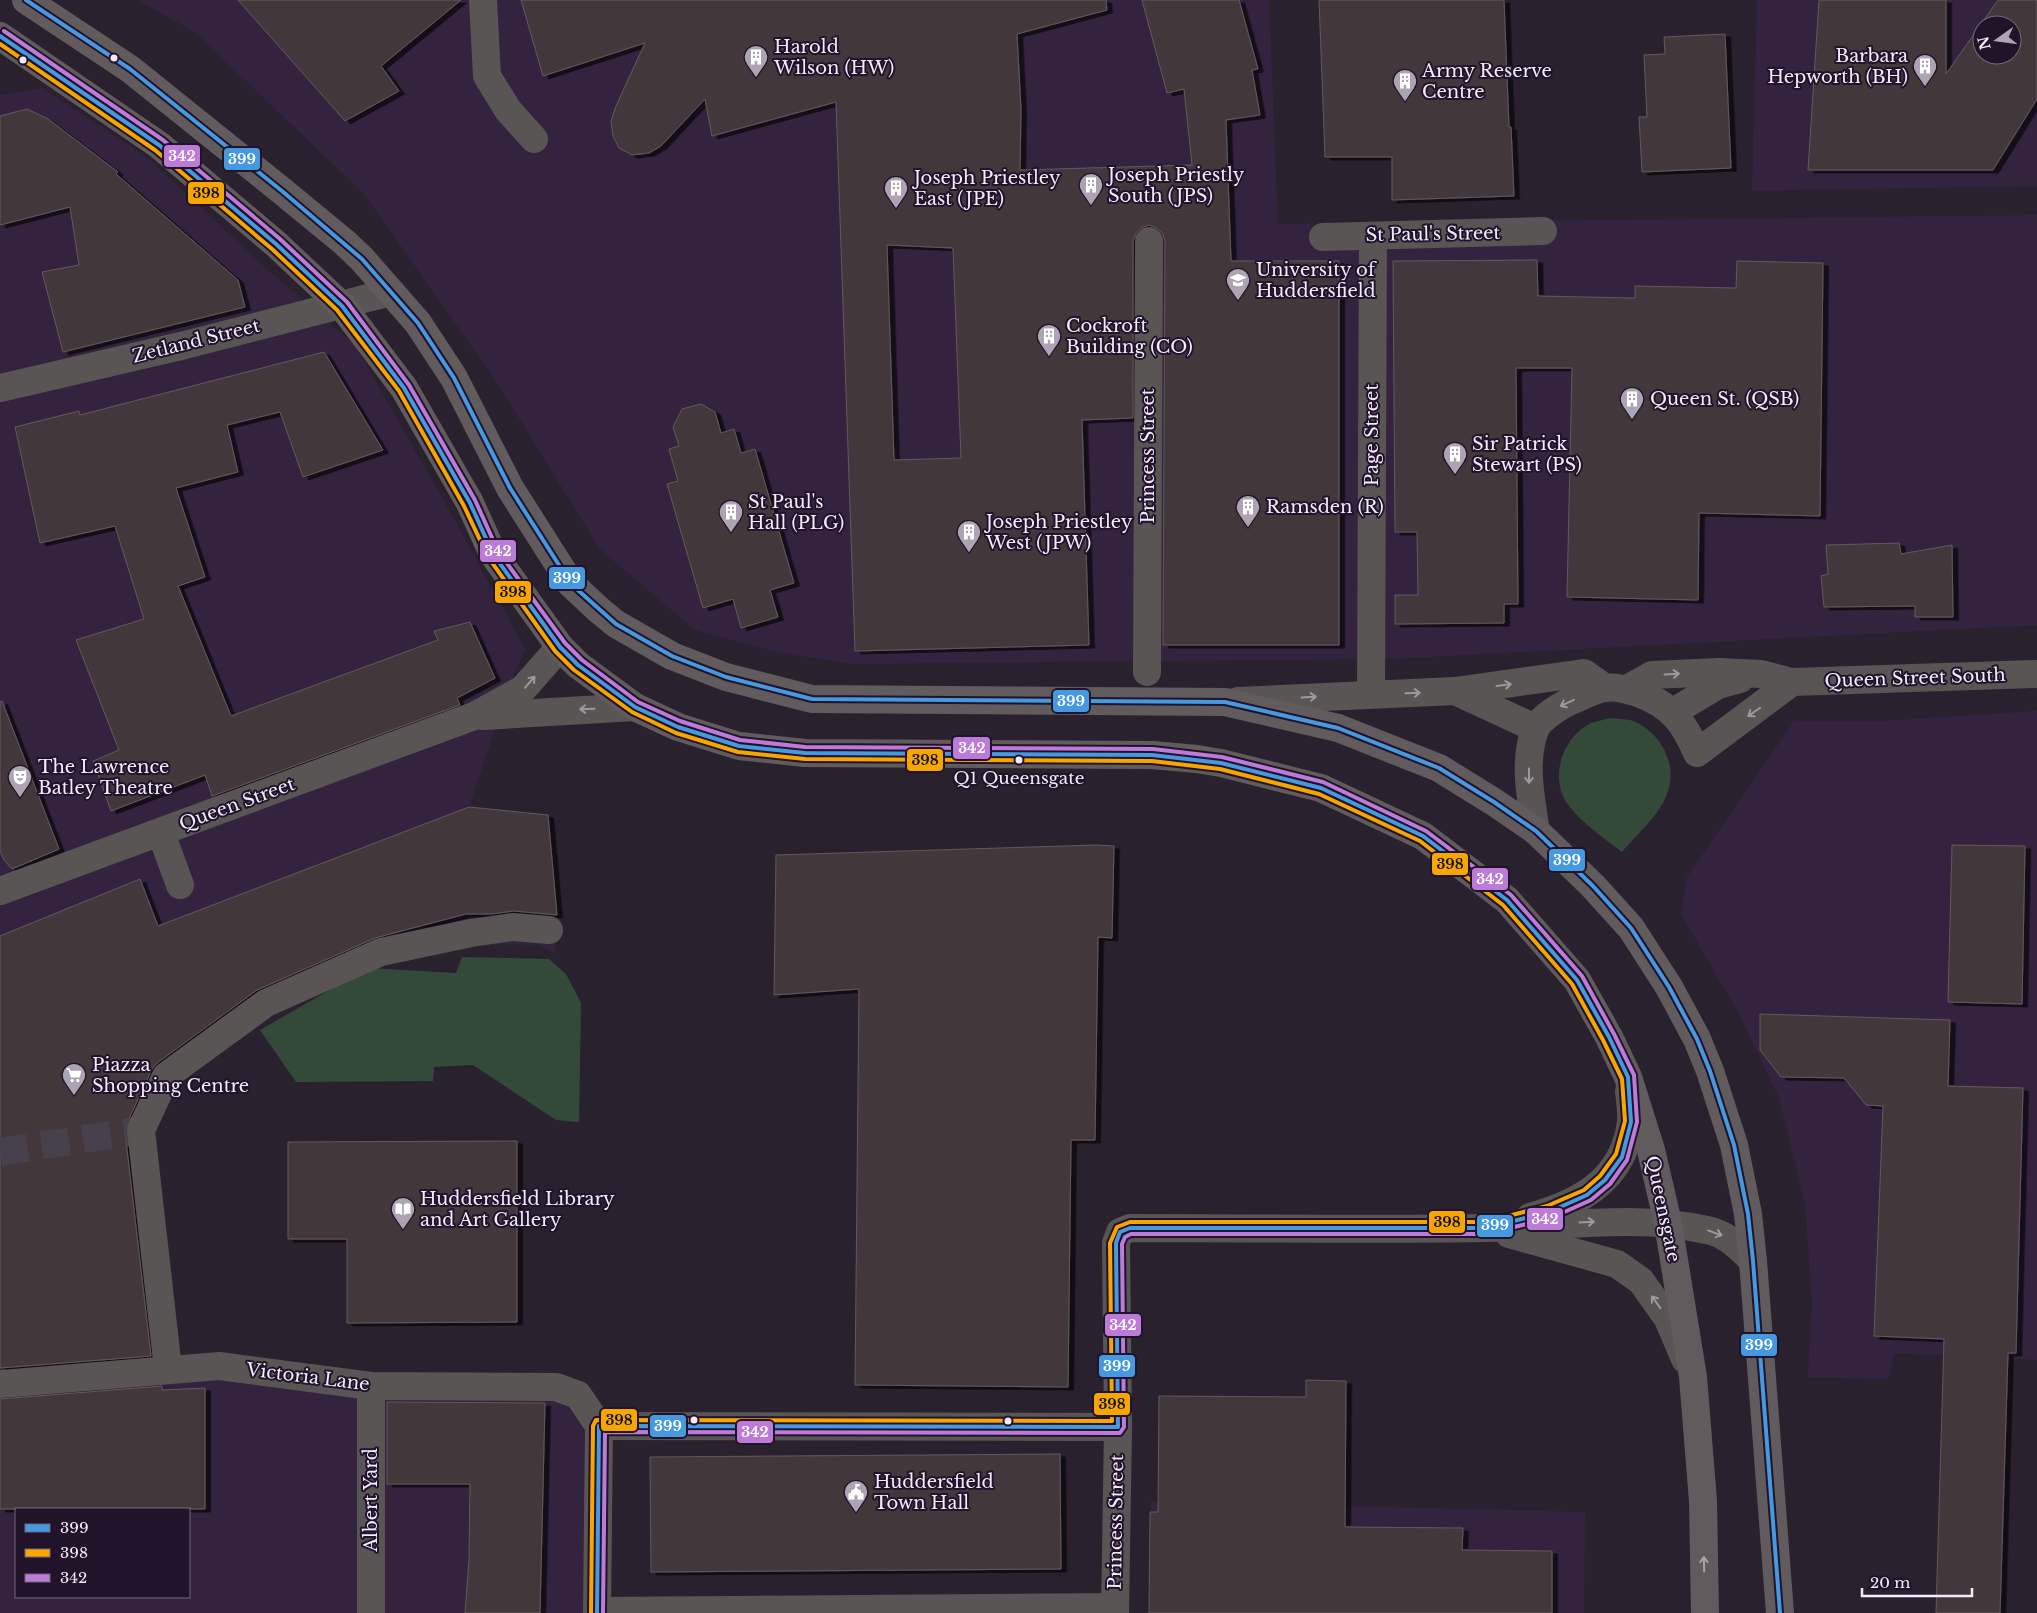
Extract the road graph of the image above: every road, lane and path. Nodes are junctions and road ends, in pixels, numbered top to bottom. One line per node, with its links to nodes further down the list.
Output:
1 (26, 0): 9 (highway)
2 (483, 0): 4 (street)
3 (0, 36): 10 (highway, Queensgate)
4 (534, 139)
5 (1543, 231): 6 (street, St Paul's Street)
6 (1373, 236): 7 (street, St Paul's Street); 19 (street, Page Street)
7 (1323, 237)
8 (1149, 241): 13 (street, Princess Street)
9 (391, 292): 10 (street, Zetland Street); 20 (highway)
10 (342, 306): 11 (street, Zetland Street); 12 (highway, Queensgate)
11 (0, 388)
12 (560, 647): 21 (highway, Queensgate); 23 (street, Queen Street, one-way to 12)
13 (1147, 672)
14 (1761, 674): 16 (street, Queen Street South); 17 (street, Queen Street South, one-way to 14); 22 (street, Queen Street South)
15 (2037, 674): 16 (street, Queen Street South)
16 (1792, 682): 22 (street, one-way to 22)
17 (1616, 689): 18 (street, one-way to 17); 22 (street); 24 (street, Queen Street South, one-way to 24)
18 (1455, 691): 19 (street, one-way to 18); 24 (street)
19 (1371, 694): 20 (street, one-way to 19)
20 (1225, 702): 25 (highway)
21 (635, 707): 23 (street, Queen Street, one-way to 23); 30 (highway, Queensgate)
22 (1673, 712)
23 (474, 716): 26 (street, Queen Street)
24 (1535, 728): 25 (street, one-way to 25)
25 (1536, 831): 33 (highway)
26 (161, 833): 27 (street); 28 (street, Queen Street)
27 (180, 885)
28 (0, 891)
29 (550, 930): 34 (street)
30 (1628, 1077): 31 (highway, Queensgate); 32 (street)
31 (1668, 1223): 32 (street, one-way to 31); 33 (street, one-way to 33); 35 (highway, Queensgate)
32 (1486, 1228): 35 (street, one-way to 32); 39 (street, Princess Street)
33 (1753, 1261): 44 (highway)
34 (168, 1369): 36 (street, Victoria Lane); 37 (street, Victoria Lane)
35 (1693, 1377): 43 (highway, Queensgate, one-way to 35)
36 (0, 1384)
37 (371, 1386): 38 (street, Victoria Lane); 42 (street, Albert Yard)
38 (599, 1426): 39 (street); 41 (street)
39 (1118, 1427): 40 (street, Princess Street)
40 (1115, 1610): 41 (street)
41 (597, 1612)
42 (371, 1613)
43 (1704, 1613)
44 (1780, 1613)

